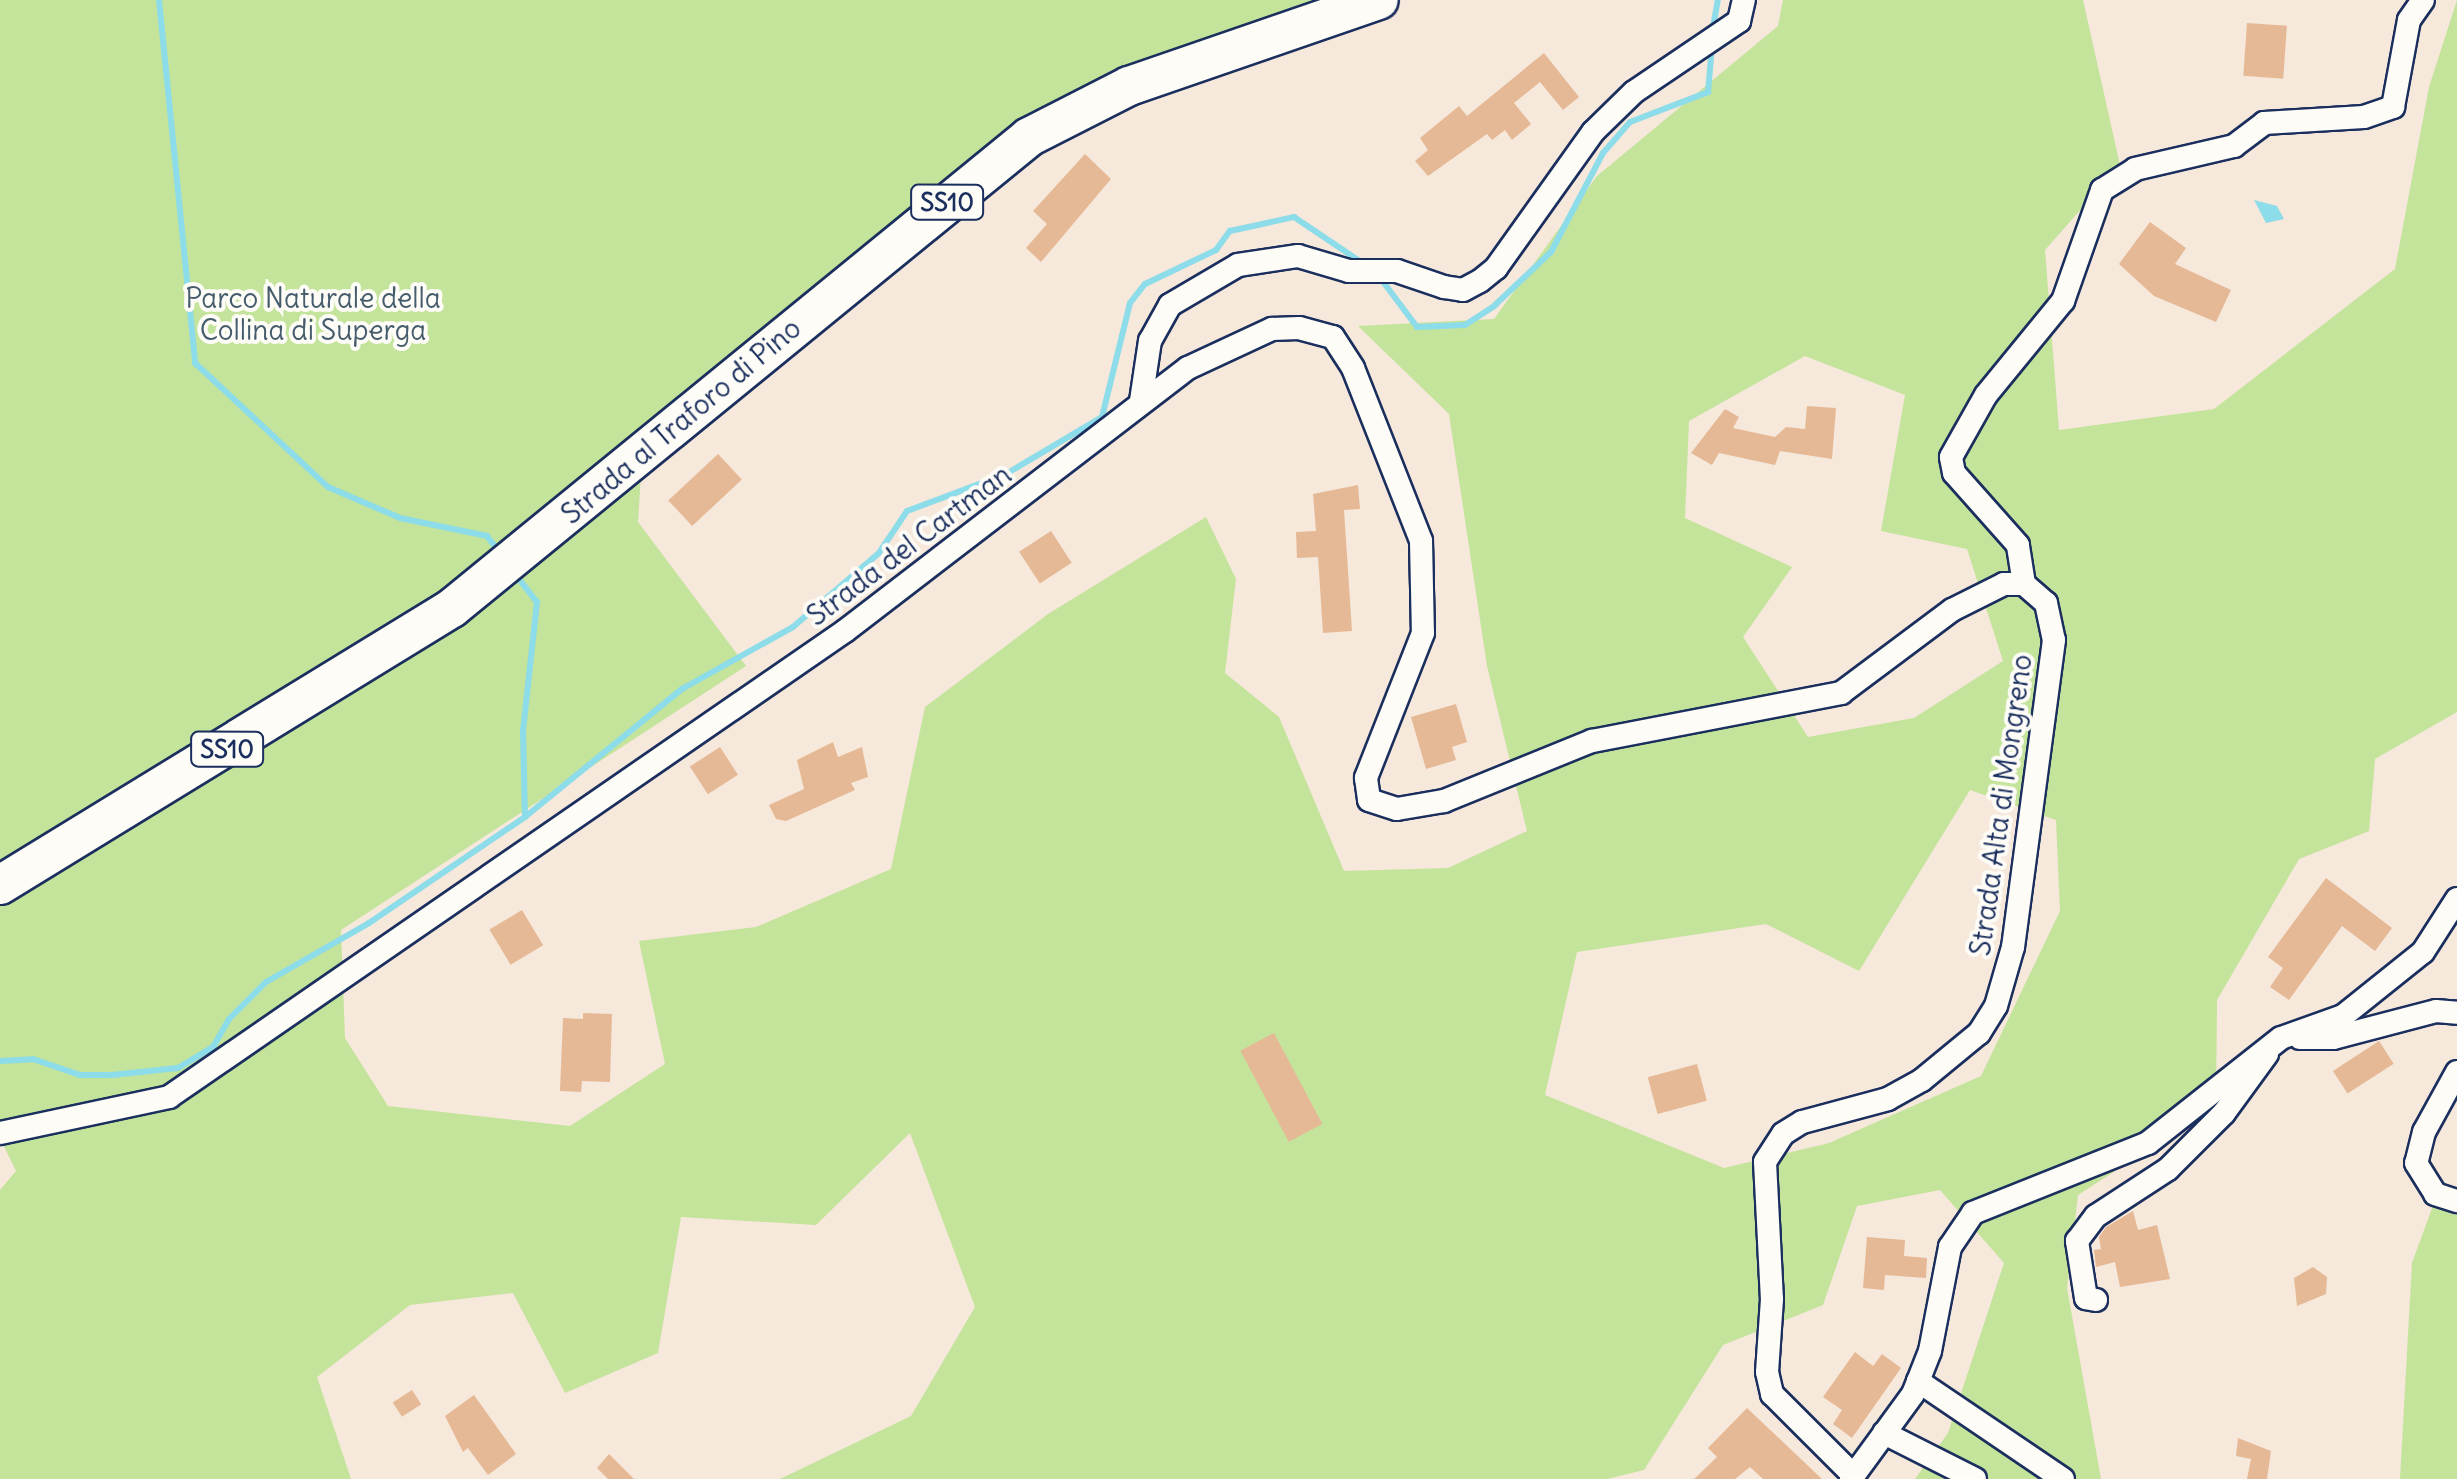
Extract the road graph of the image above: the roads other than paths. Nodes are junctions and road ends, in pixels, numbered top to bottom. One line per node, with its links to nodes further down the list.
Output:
1 (1379, 0): 6 (main road, Strada al Traforo di Pino / SS10)
2 (1744, 0): 4 (street)
3 (2423, 0): 5 (street, Strada Alta di Mongreno)
4 (1141, 401): 5 (street); 11 (street, Strada del Cartman)
5 (2024, 584): 16 (street, Strada Alta di Mongreno)
6 (0, 885)
7 (2457, 899): 9 (street)
8 (2457, 1013): 9 (street)
9 (2280, 1047): 13 (street); 14 (street)
10 (2457, 1072): 12 (street)
11 (0, 1133)
12 (2457, 1201)
13 (2096, 1300)
14 (1918, 1381): 15 (street); 18 (street)
15 (1884, 1433): 16 (street); 17 (street)
16 (1852, 1477)
17 (1975, 1479)
18 (2063, 1479)

